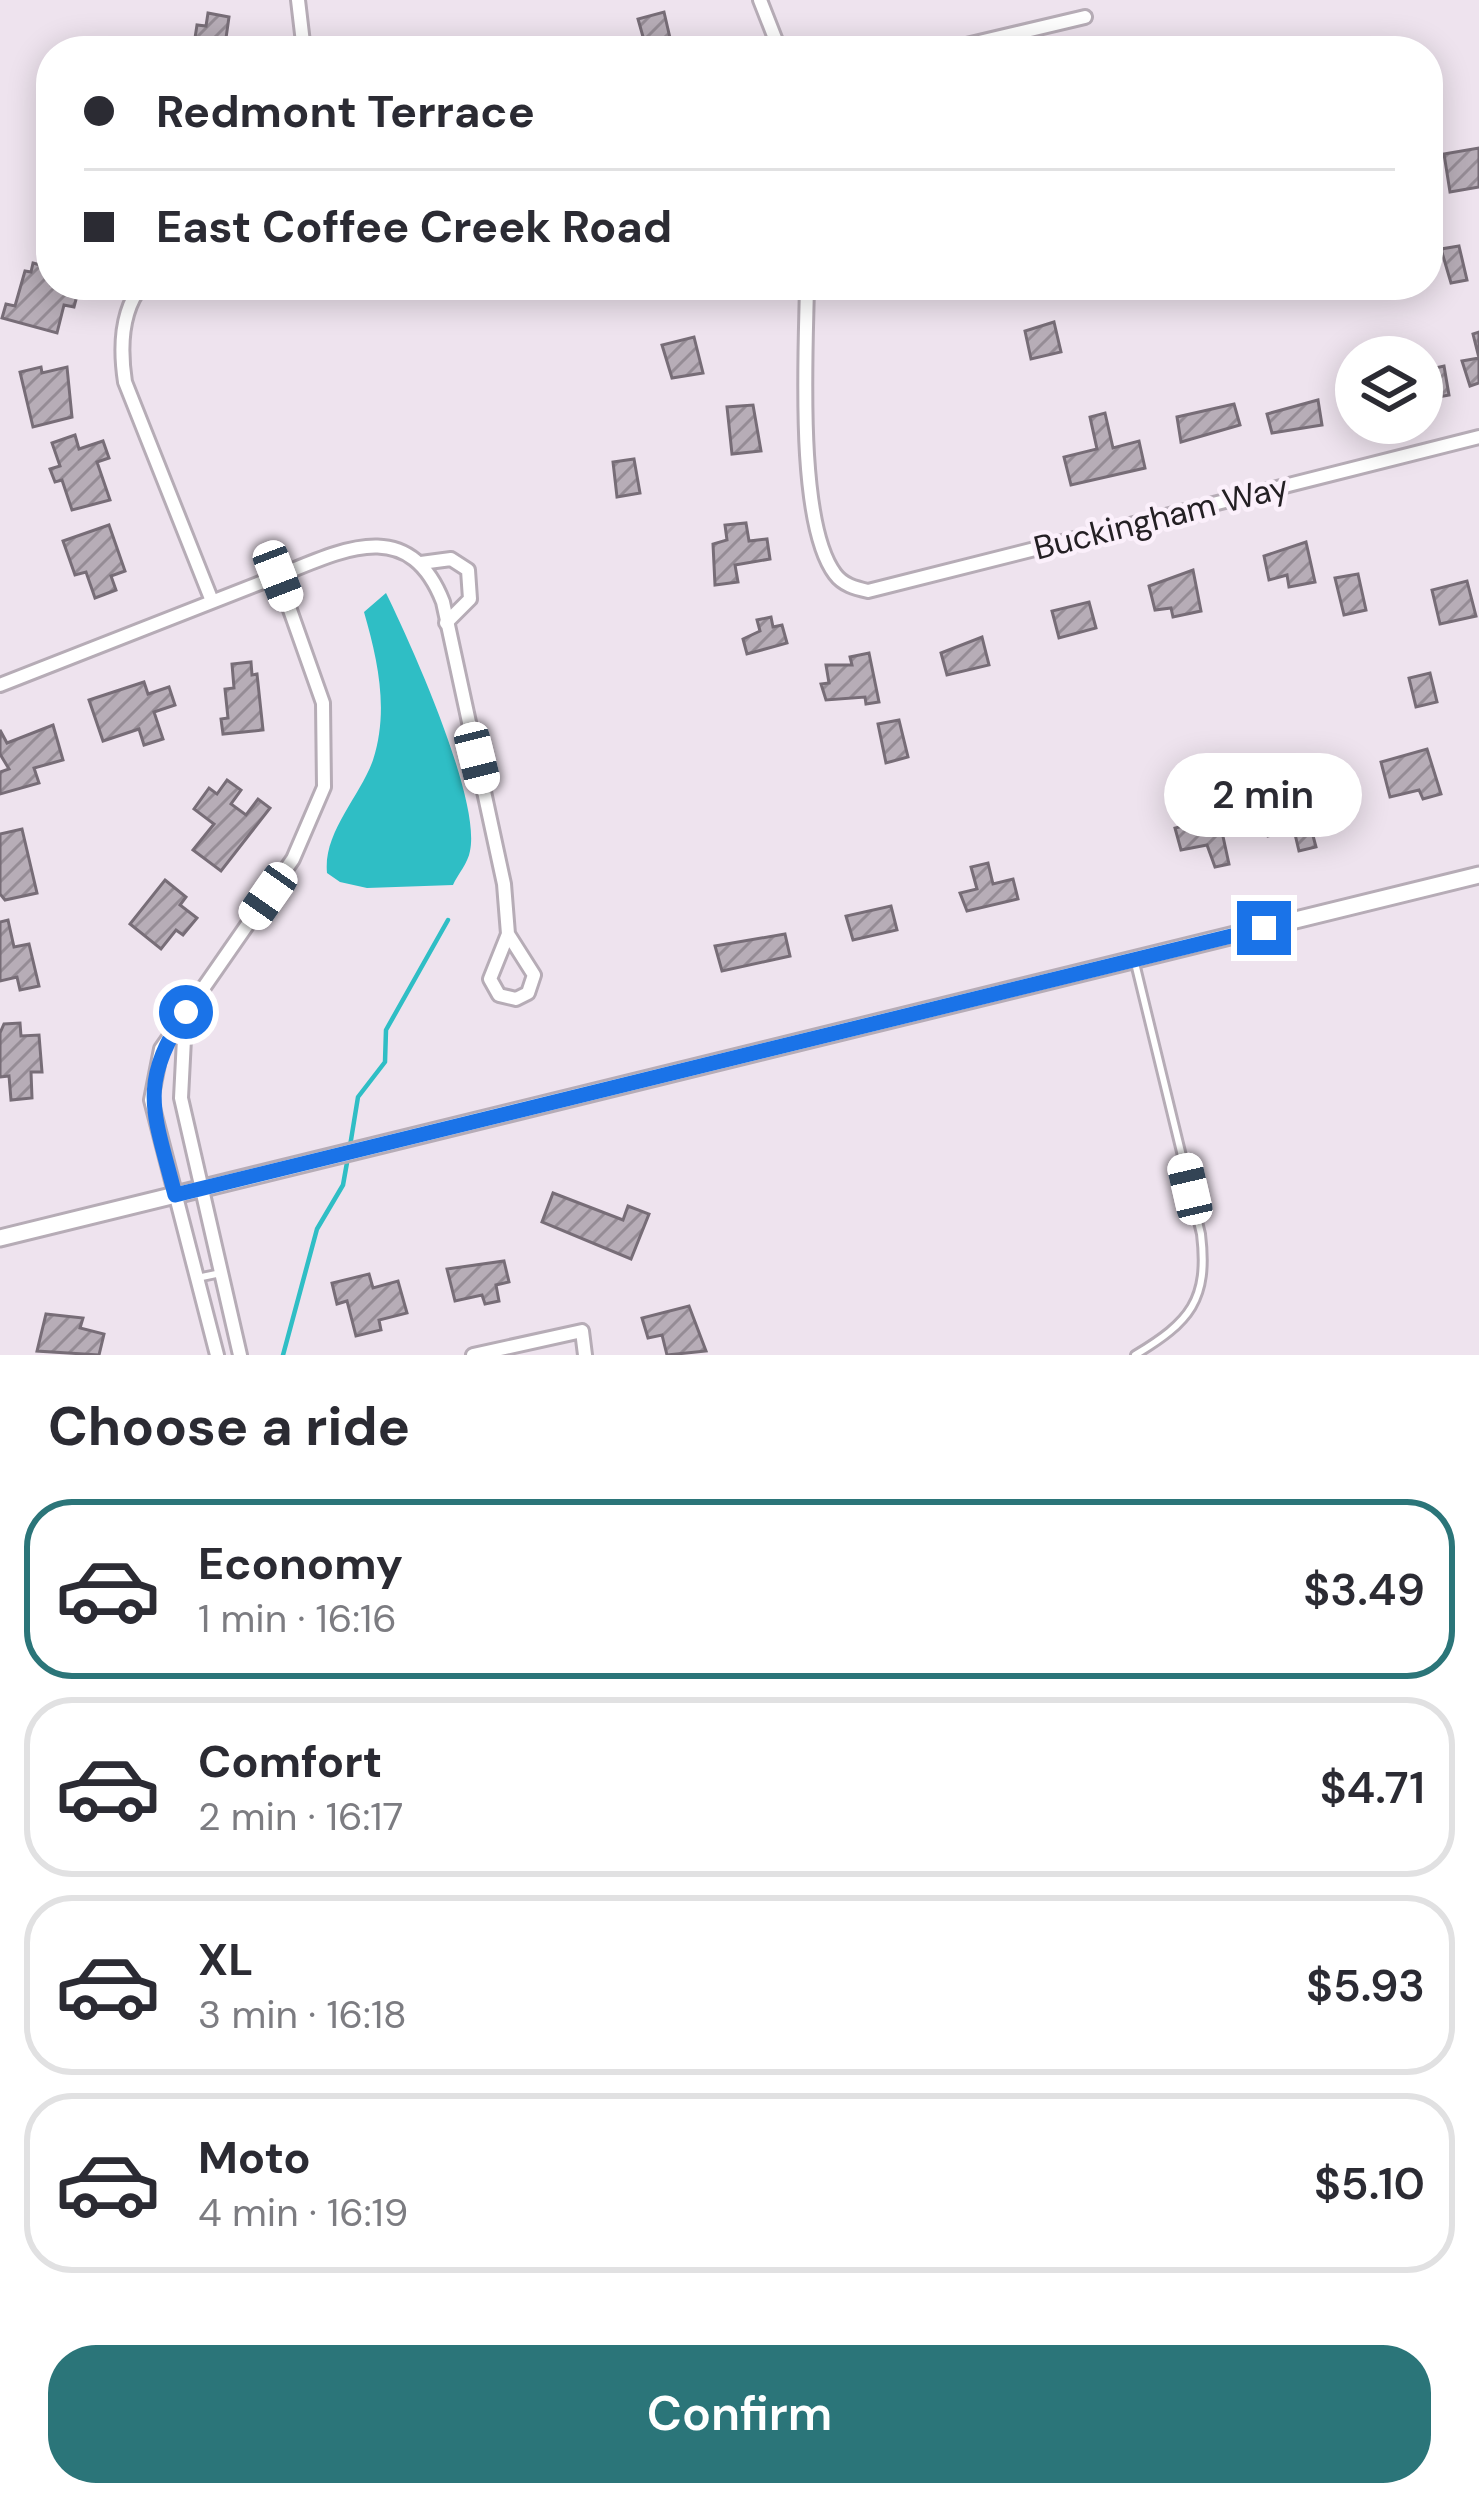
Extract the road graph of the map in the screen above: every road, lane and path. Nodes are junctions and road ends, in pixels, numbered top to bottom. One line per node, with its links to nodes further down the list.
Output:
1 (298, 0): 4 (street)
2 (760, 0): 5 (street)
3 (1085, 16): 6 (street)
4 (302, 36)
5 (774, 36)
6 (1003, 36)
7 (130, 300): 12 (street)
8 (807, 300): 9 (street, Buckingham Way)
9 (1479, 436)
10 (421, 562): 11 (street); 13 (street); 13 (street)
11 (278, 576): 12 (street); 18 (street)
12 (212, 601): 14 (street)
13 (446, 623): 16 (street)
14 (0, 685)
15 (1479, 875): 17 (street)
16 (508, 934): 16 (street)
17 (1134, 959): 21 (street); 31 (lane)
18 (186, 1012): 19 (street); 20 (street)
19 (181, 1098): 20 (lane); 21 (street)
20 (151, 1100): 22 (street)
21 (200, 1189): 22 (street); 24 (street)
22 (175, 1195): 23 (street); 25 (street)
23 (0, 1238)
24 (221, 1273): 25 (lane); 26 (street)
25 (197, 1278): 27 (street)
26 (236, 1339): 27 (lane); 28 (street)
27 (216, 1350)
28 (240, 1355)
29 (473, 1355): 30 (street)
30 (585, 1355)
31 (1135, 1355)

